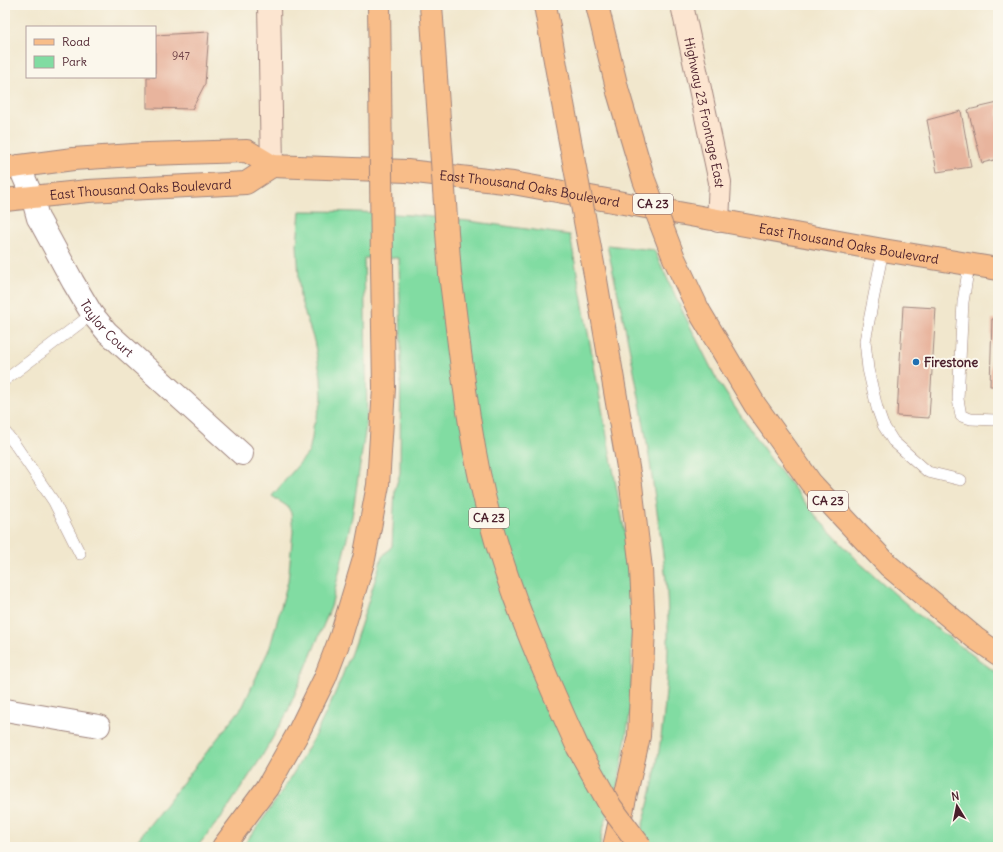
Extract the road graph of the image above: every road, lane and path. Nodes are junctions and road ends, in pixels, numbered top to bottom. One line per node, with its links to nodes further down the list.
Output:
1 (270, 5): 7 (main road)
2 (379, 5): 25 (main road, bridge)
3 (431, 5): 27 (main road, CA 23, bridge)
4 (545, 5): 26 (main road, bridge)
5 (597, 5): 22 (main road, CA 23, bridge)
6 (682, 5): 11 (main road, Highway 23 Frontage East)
7 (272, 166): 8 (main road, East Thousand Oaks Boulevard); 9 (main road, East Thousand Oaks Boulevard); 11 (main road, East Thousand Oaks Boulevard)
8 (12, 167): 9 (street, Taylor Court)
9 (32, 196): 10 (main road, East Thousand Oaks Boulevard); 15 (street, Taylor Court)
10 (5, 200)
11 (718, 221): 12 (main road, East Thousand Oaks Boulevard)
12 (883, 250): 13 (main road, East Thousand Oaks Boulevard); 20 (lane)
13 (969, 265): 14 (main road, East Thousand Oaks Boulevard); 17 (lane)
14 (998, 269)
15 (92, 314): 16 (lane); 19 (street, Taylor Court)
16 (5, 380)
17 (995, 420)
18 (5, 432): 21 (lane)
19 (242, 454)
20 (961, 480)
21 (80, 554)
22 (998, 654)
23 (5, 710): 24 (street)
24 (99, 726)
25 (223, 847)
26 (614, 847)
27 (641, 847)

